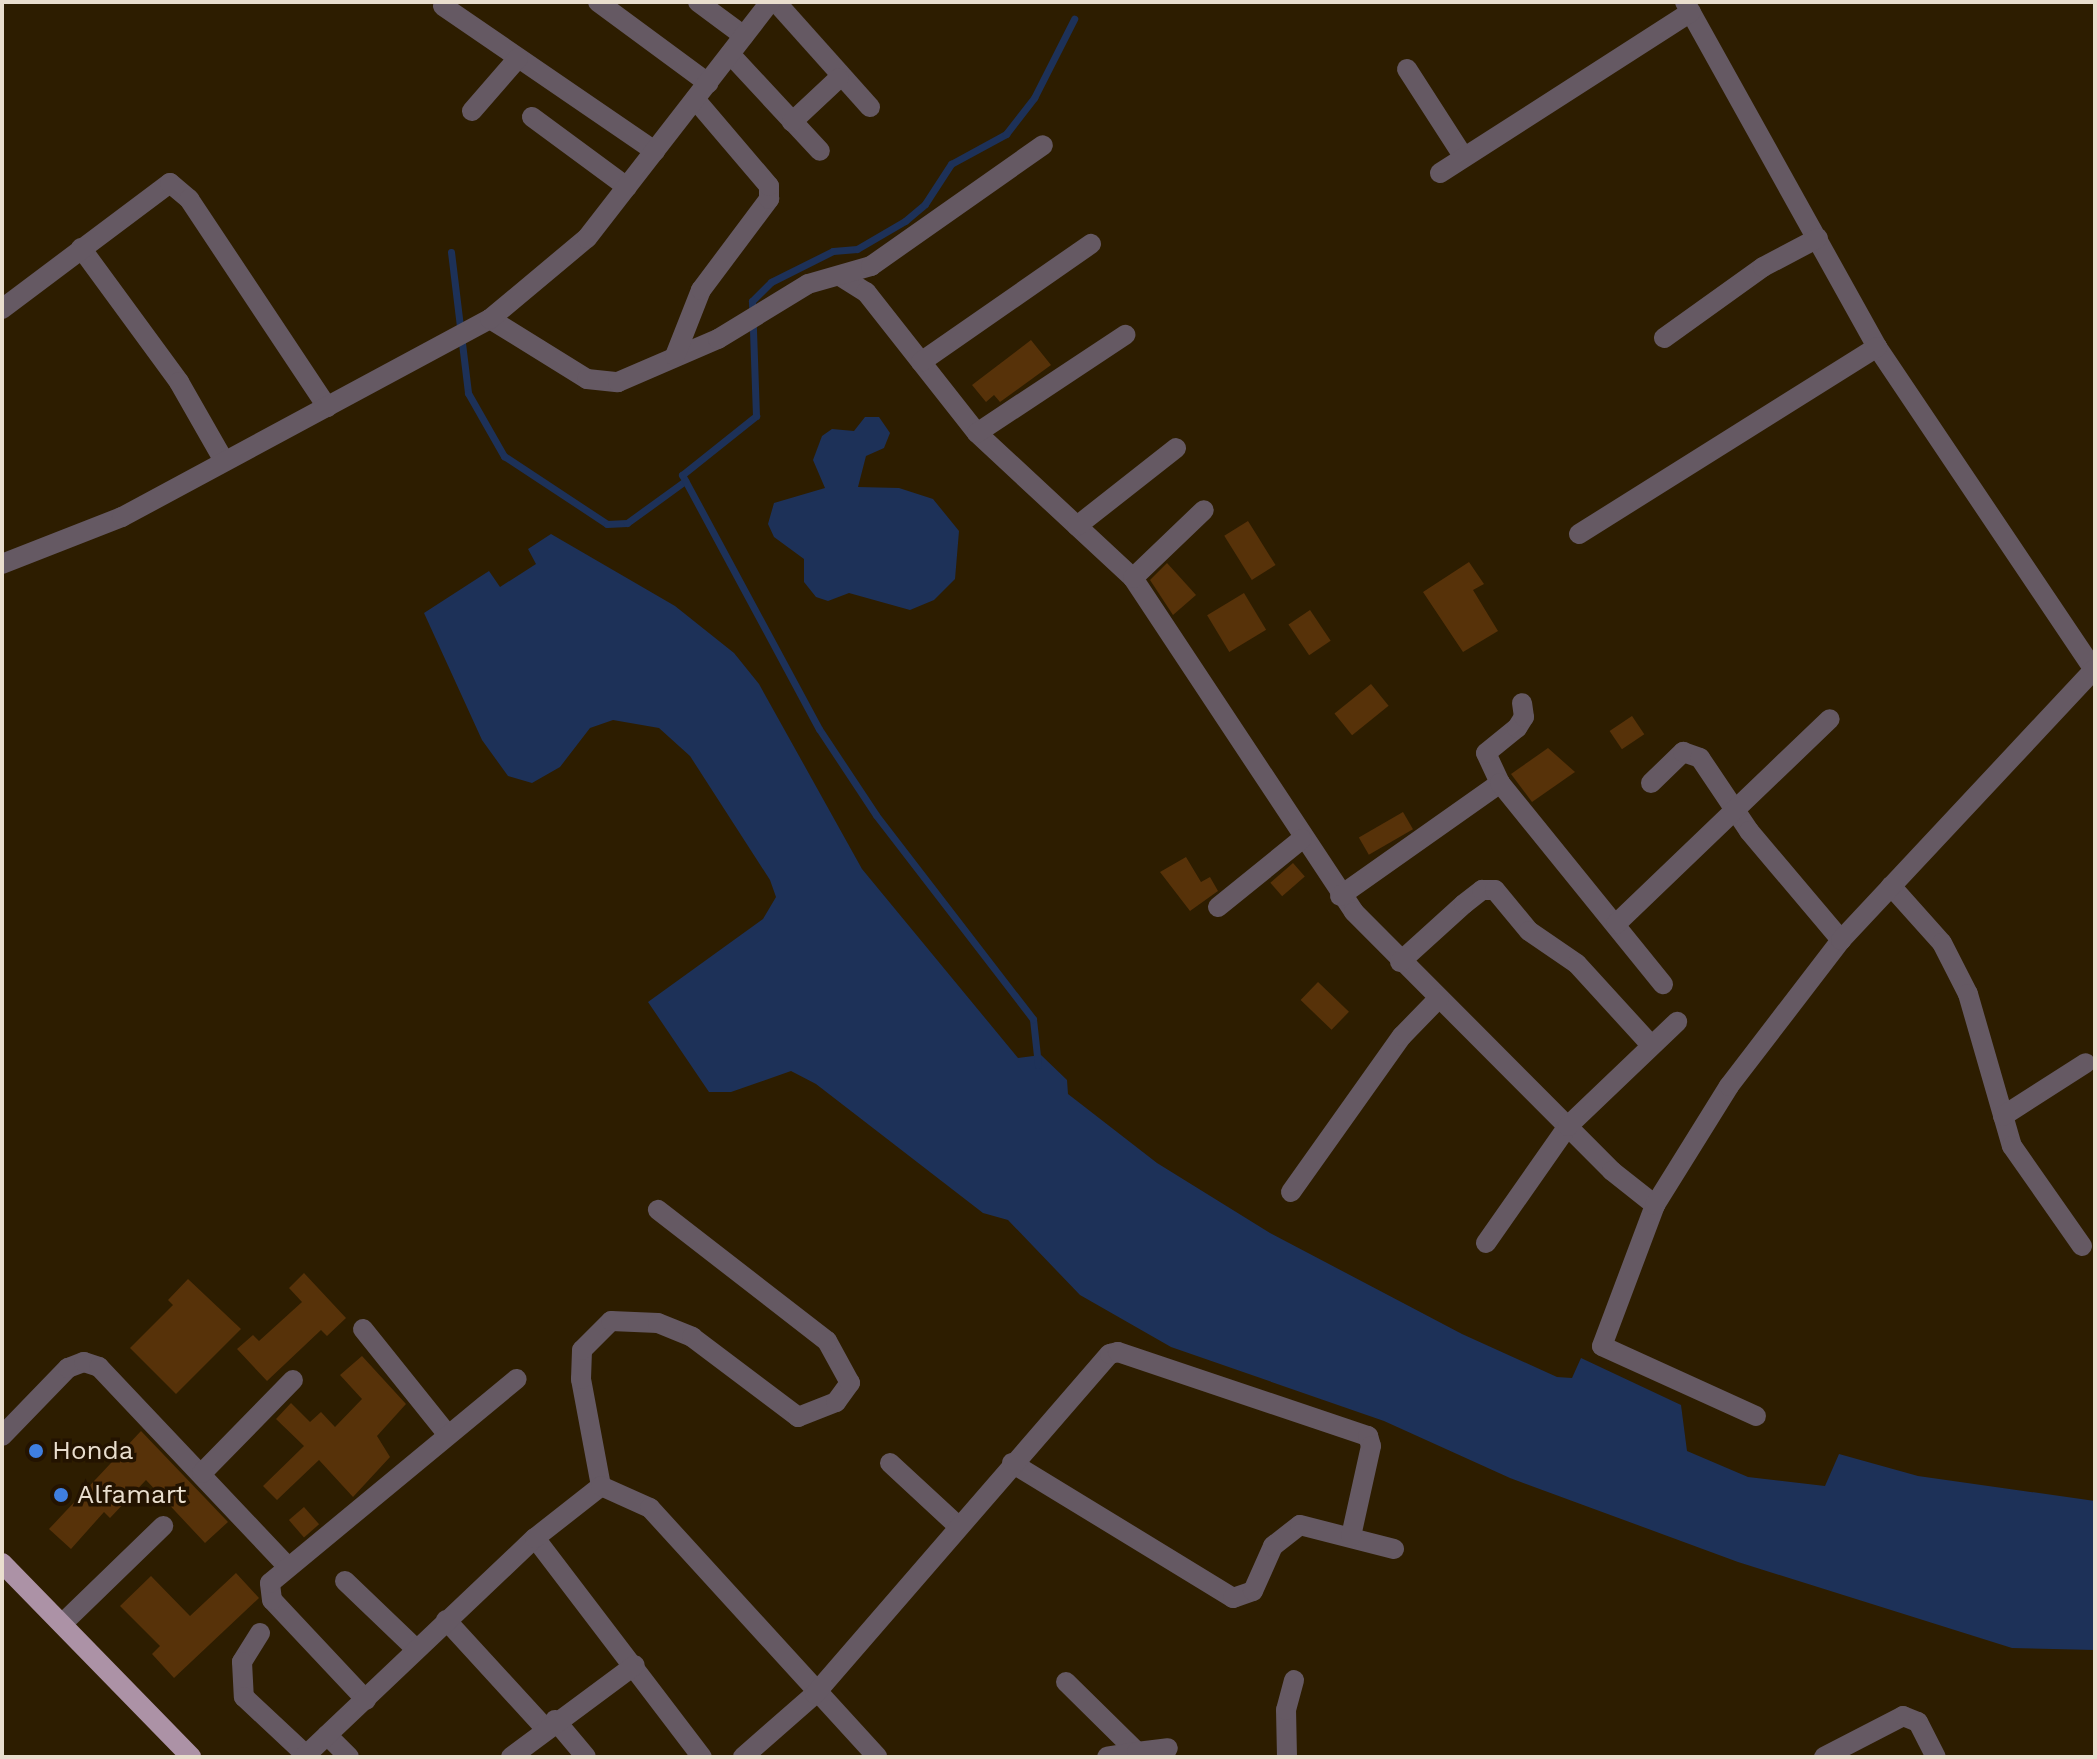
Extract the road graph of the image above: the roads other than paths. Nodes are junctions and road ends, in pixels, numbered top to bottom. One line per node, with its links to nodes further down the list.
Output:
1 (598, 2): 11 (street)
2 (698, 2): 6 (street)
3 (773, 2): 6 (street); 10 (street)
4 (443, 6): 8 (street)
5 (1688, 7): 19 (street); 22 (street)
6 (744, 36): 7 (street)
7 (730, 54): 11 (street); 15 (street)
8 (518, 58): 13 (street); 17 (street)
9 (1407, 69): 19 (street)
10 (839, 78): 12 (street); 15 (street)
11 (702, 91): 17 (street); 31 (street)
12 (870, 107)
13 (472, 111)
14 (532, 117): 21 (street)
15 (792, 122): 18 (street)
16 (1043, 145): 25 (street)
17 (655, 151): 21 (street)
18 (820, 151)
19 (1463, 156): 20 (street)
20 (1440, 173)
21 (627, 187): 27 (street)
22 (1818, 238): 29 (street); 30 (street)
23 (1091, 244): 32 (street)
24 (81, 248): 26 (street); 33 (street); 36 (street)
25 (840, 276): 31 (street); 32 (street)
26 (2, 309)
27 (490, 319): 31 (street); 33 (street)
28 (1125, 335): 34 (street)
29 (1664, 338)
30 (1877, 347): 39 (street); 42 (street)
31 (675, 356)
32 (921, 362): 34 (street)
33 (327, 407): 36 (street)
34 (977, 433): 38 (street)
35 (1176, 448): 38 (street)
36 (224, 461): 40 (street)
37 (1204, 510): 41 (street)
38 (1077, 526): 41 (street)
39 (1579, 534)
40 (2, 564)
41 (1133, 578): 48 (street)
42 (2095, 670): 49 (street)
43 (1522, 703): 45 (street)
44 (1830, 719): 47 (street)
45 (1500, 783): 50 (street); 52 (street)
46 (1651, 783): 47 (street)
47 (1735, 808): 52 (street); 53 (street)
48 (1302, 839): 50 (street); 51 (street)
49 (1891, 886): 53 (street); 60 (street)
50 (1340, 896): 54 (street)
51 (1218, 907)
52 (1616, 924): 55 (street)
53 (1841, 940): 63 (street)
54 (1400, 962): 56 (street); 58 (street)
55 (1663, 984)
56 (1439, 998): 61 (street); 62 (street)
57 (1677, 1022): 58 (street)
58 (1650, 1044): 61 (street)
59 (2086, 1063): 60 (street)
60 (2003, 1116): 66 (street)
61 (1568, 1126): 63 (street); 65 (street)
62 (1291, 1192)
63 (1655, 1205): 70 (street)
64 (658, 1210): 76 (street)
65 (1486, 1243)
66 (2082, 1246)
67 (363, 1329): 71 (street)
68 (517, 1379): 71 (street)
69 (293, 1380): 75 (street)
70 (1756, 1416)
71 (447, 1434): 83 (street)
72 (2, 1436): 75 (street)
73 (890, 1463): 78 (street)
74 (1012, 1463): 78 (street); 79 (street); 79 (street)
75 (202, 1473): 83 (street)
76 (601, 1486): 80 (street); 92 (street)
77 (163, 1526): 86 (street)
78 (958, 1526): 92 (street)
79 (1351, 1536): 81 (street)
80 (535, 1538): 85 (street); 89 (street)
81 (1394, 1549)
82 (2, 1563): 86 (main road)
83 (286, 1565): 93 (street)
84 (345, 1581): 88 (street)
85 (446, 1620): 88 (street); 94 (street)
86 (62, 1624): 99 (main road)
87 (260, 1633): 98 (street)
88 (416, 1649): 93 (street)
89 (635, 1665): 94 (street); 103 (street)
90 (1294, 1680): 107 (street)
91 (1066, 1682): 97 (street)
92 (815, 1694): 104 (street); 105 (street)
93 (366, 1700): 95 (street)
94 (550, 1724): 101 (street); 102 (street)
95 (327, 1735): 98 (street); 100 (street)
96 (1168, 1748): 97 (street)
97 (1137, 1752): 106 (street)
98 (305, 1756)
99 (191, 1757)
100 (349, 1757)
101 (511, 1757)
102 (586, 1757)
103 (702, 1757)
104 (743, 1757)
105 (877, 1757)
106 (1107, 1757)
107 (1287, 1757)
108 (1824, 1757): 109 (street)
109 (1936, 1757)

